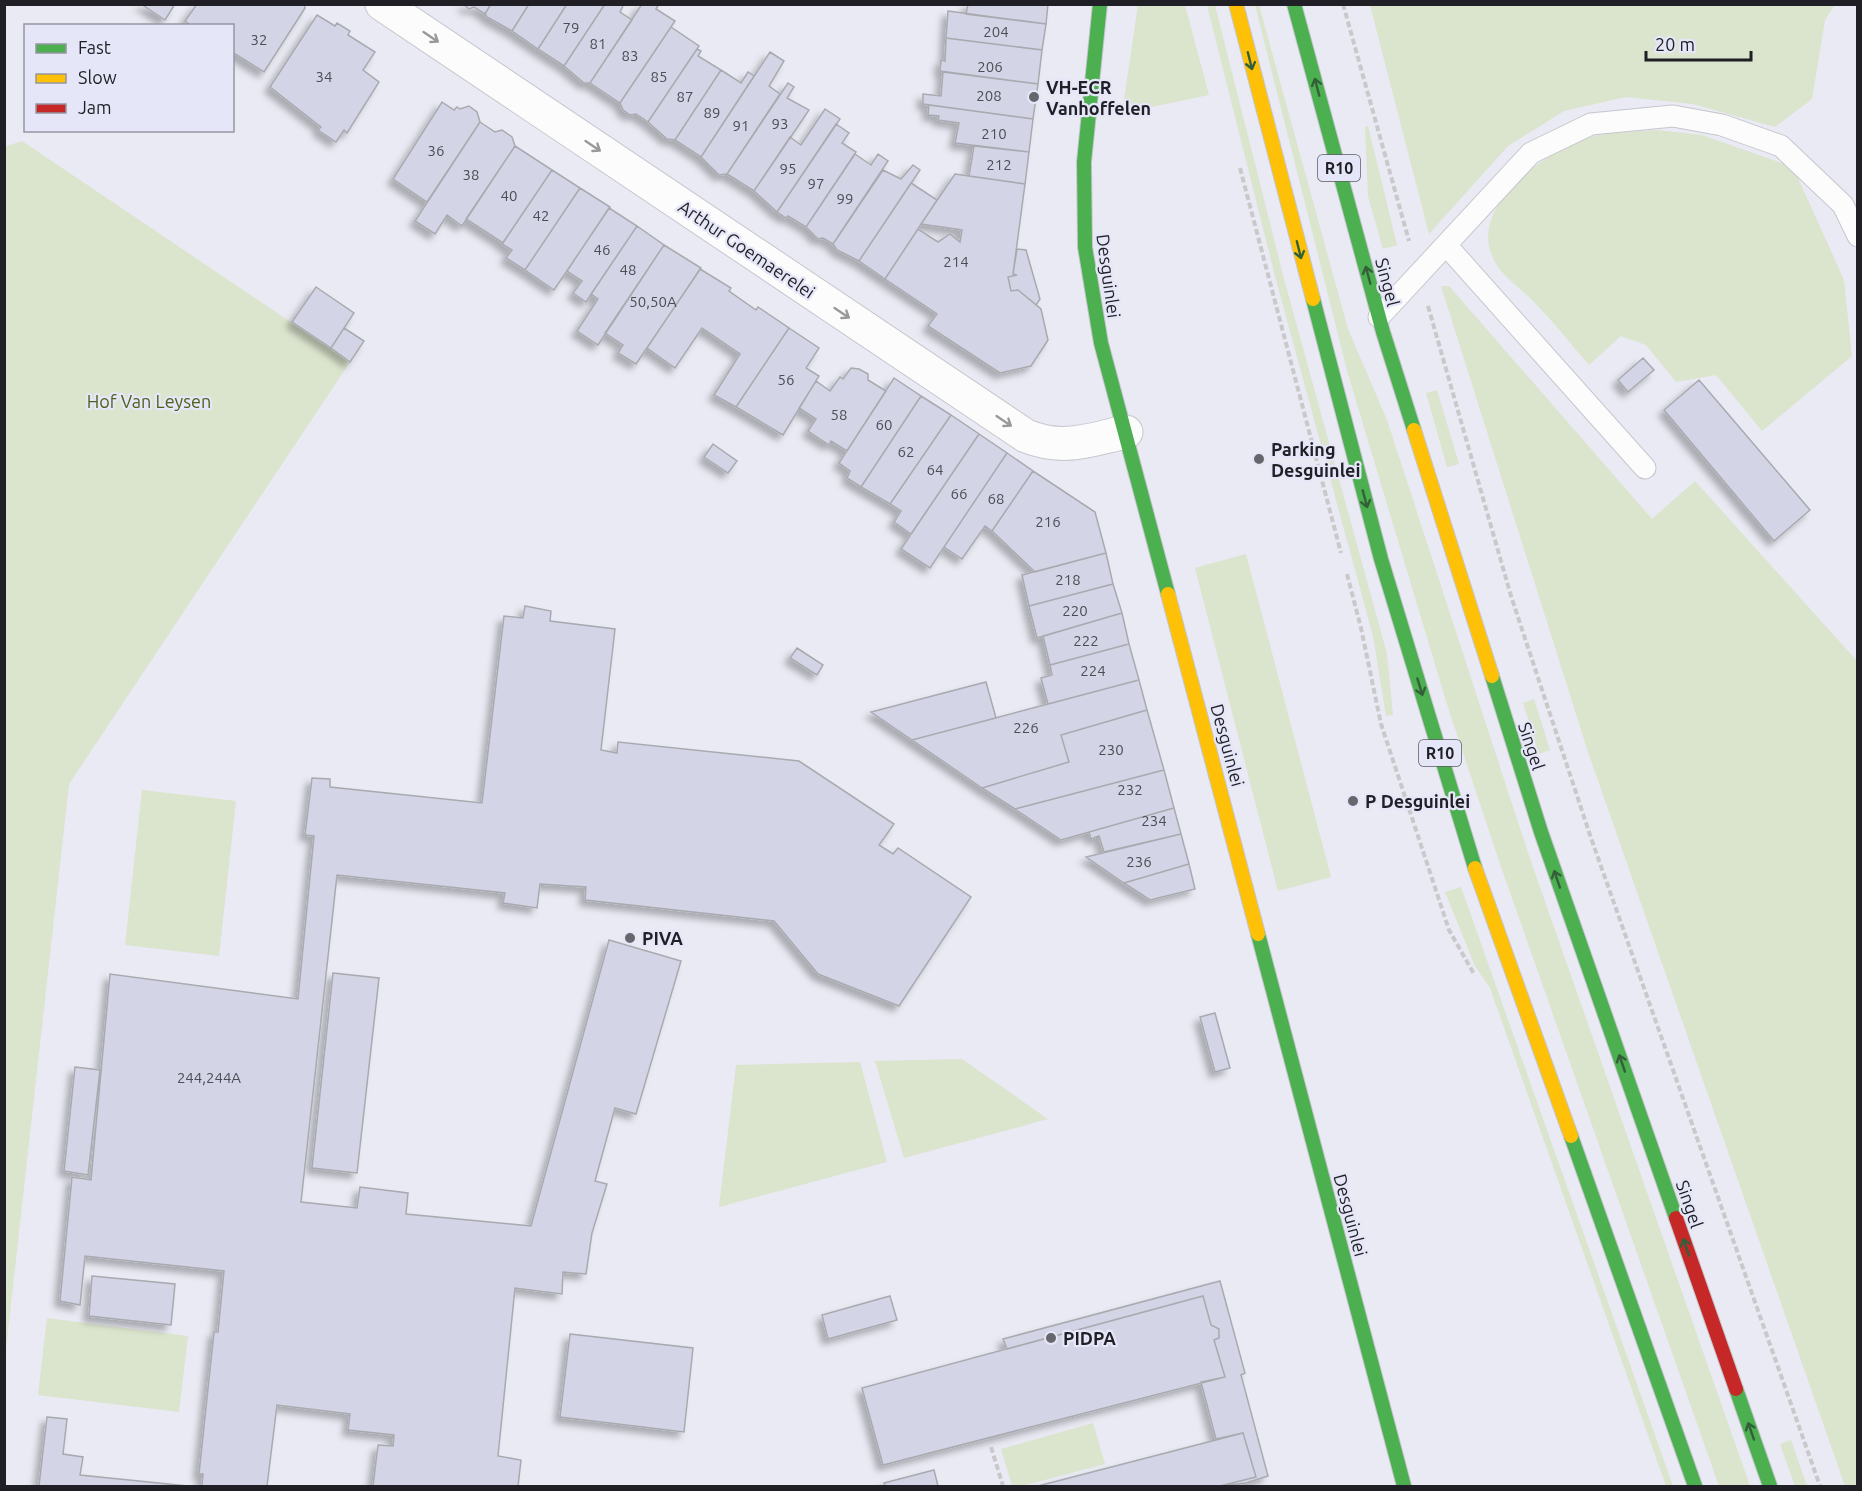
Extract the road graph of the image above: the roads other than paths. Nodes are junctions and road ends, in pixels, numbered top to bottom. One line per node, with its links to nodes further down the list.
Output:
1 (382, 4): 8 (street, Arthur Goemaerelei, one-way to 8)
2 (1100, 4): 8 (main road, Desguinlei)
3 (1236, 4): 11 (main road, R10, one-way to 11)
4 (1294, 4): 7 (main road, Singel / R10, one-way to 4)
5 (1857, 236): 6 (lane)
6 (1446, 245): 7 (lane); 9 (lane)
7 (1379, 317): 12 (main road, Singel / R10, one-way to 7)
8 (1126, 432): 10 (main road, Desguinlei)
9 (1645, 468)
10 (1404, 1486)
11 (1695, 1486)
12 (1770, 1486)

